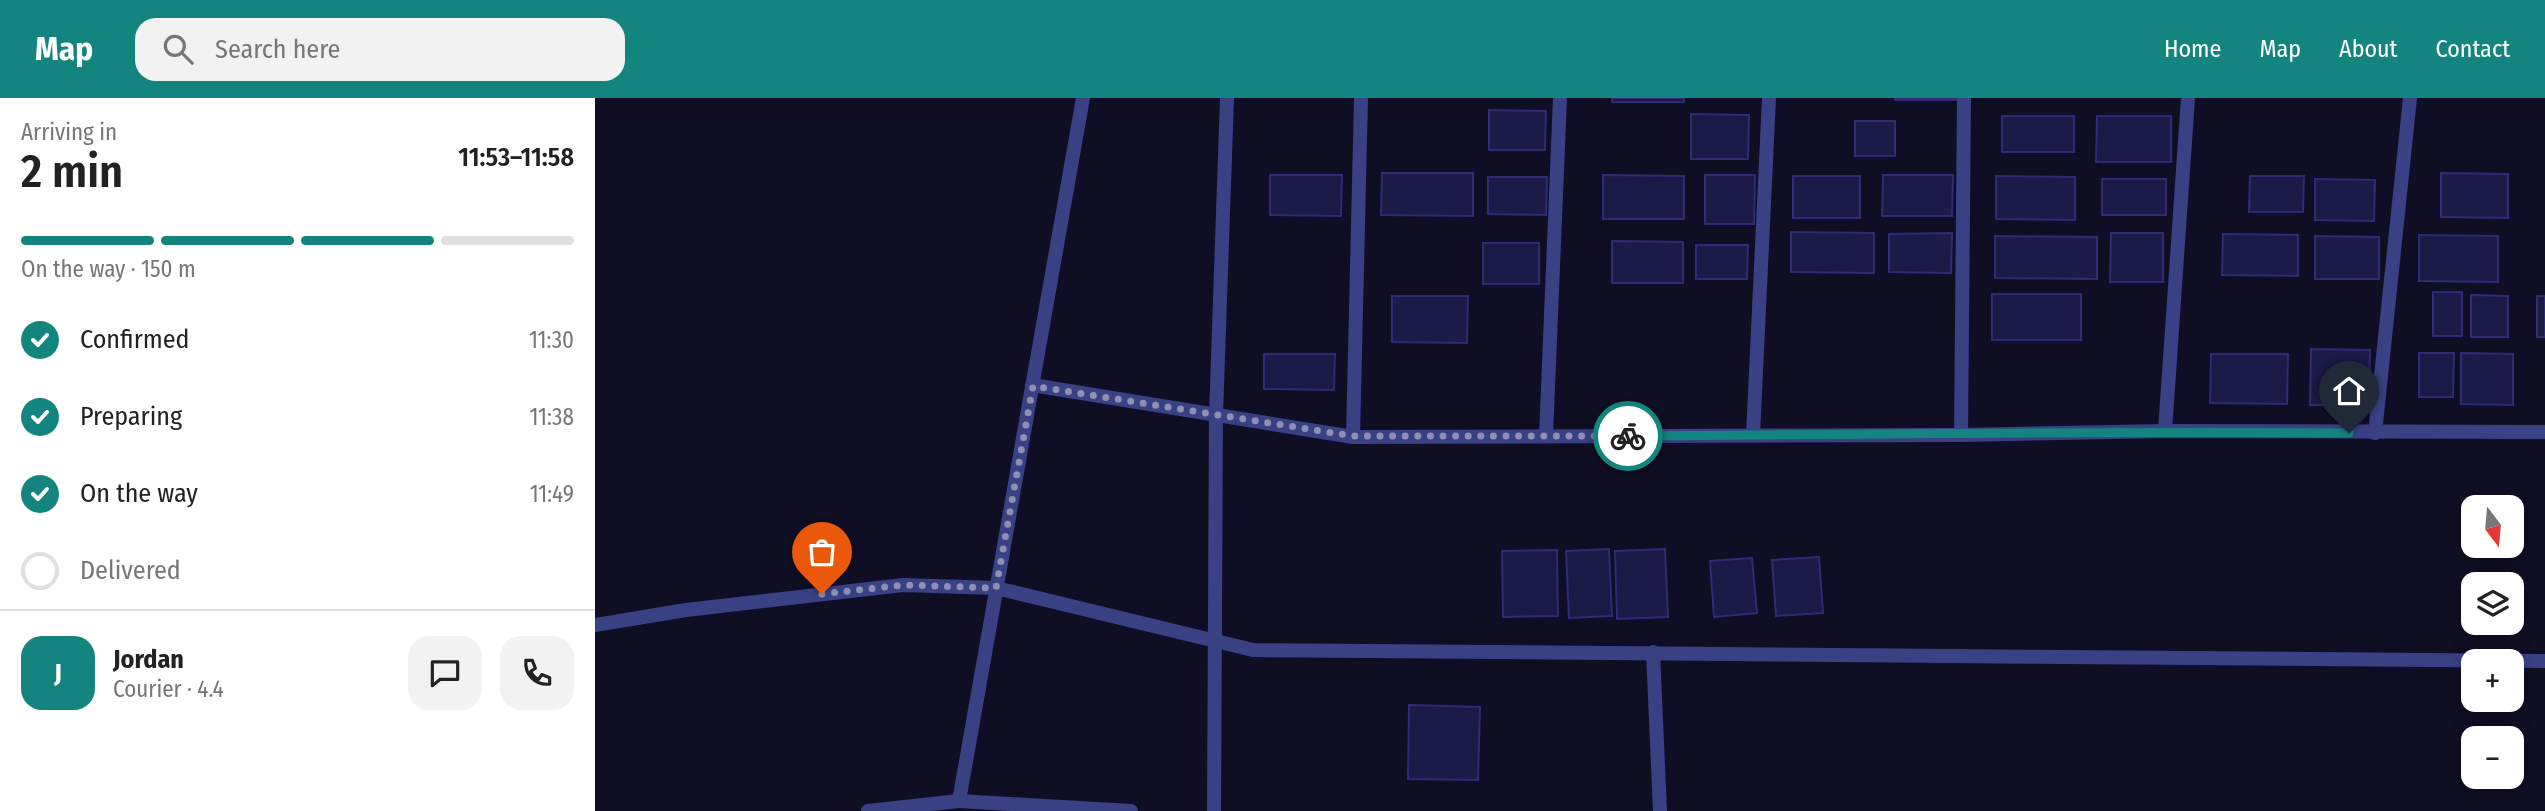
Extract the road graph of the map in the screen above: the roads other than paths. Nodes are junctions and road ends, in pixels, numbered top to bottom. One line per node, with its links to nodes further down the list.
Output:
1 (1083, 98): 9 (street)
2 (1227, 98): 10 (street)
3 (1361, 98): 16 (street)
4 (1560, 98): 17 (street)
5 (1769, 98): 14 (street)
6 (1964, 98): 15 (street)
7 (2188, 98): 11 (street)
8 (2410, 98): 13 (street)
9 (1033, 386): 10 (street); 18 (street)
10 (1216, 415): 16 (street); 20 (street)
11 (2165, 431): 13 (street); 15 (street)
12 (2545, 432): 13 (street)
13 (2375, 433)
14 (1753, 435): 15 (street); 17 (street)
15 (1961, 435)
16 (1353, 436): 17 (street)
17 (1546, 436)
18 (996, 588): 19 (street); 20 (street); 23 (street)
19 (595, 625)
20 (1213, 641): 21 (street); 26 (street)
21 (1653, 652): 22 (street); 27 (street)
22 (2545, 662)
23 (959, 801): 24 (street); 25 (street)
24 (869, 811)
25 (1131, 811)
26 (1214, 811)
27 (1660, 811)

